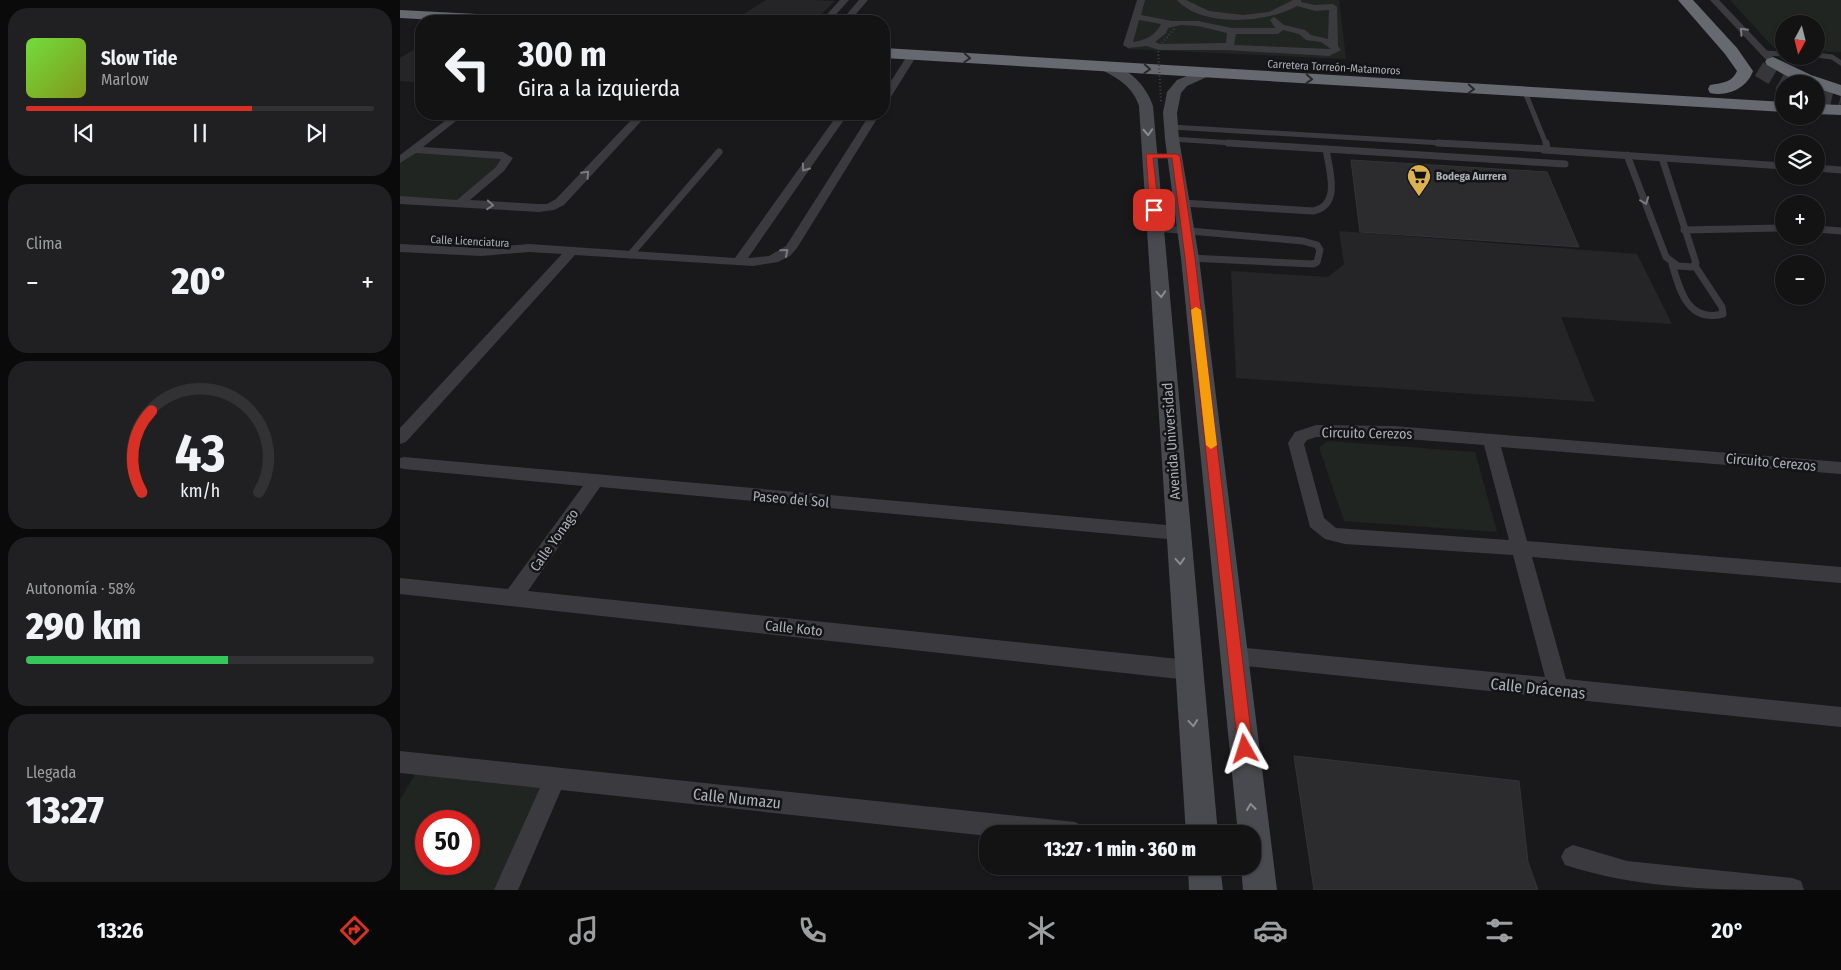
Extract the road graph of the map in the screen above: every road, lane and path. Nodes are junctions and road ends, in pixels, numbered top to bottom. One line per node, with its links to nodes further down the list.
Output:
1 (845, 0): 15 (street)
2 (864, 0): 16 (street)
3 (1141, 0): 17 (street)
4 (1181, 0): 11 (street)
5 (1685, 0): 37 (highway)
6 (1697, 0): 32 (highway)
7 (1714, 0): 32 (street, one-way to 7)
8 (1297, 2): 9 (street); 18 (street)
9 (1333, 3): 26 (street)
10 (400, 8): 14 (highway)
11 (1197, 10): 18 (street); 19 (street)
12 (400, 14): 13 (highway)
13 (419, 15)
14 (451, 15)
15 (831, 15)
16 (850, 15)
17 (1136, 16): 22 (street); 25 (street)
18 (1265, 16): 23 (street)
19 (1189, 22): 22 (street); 24 (street)
20 (400, 24): 21 (highway)
21 (415, 25)
22 (1172, 26): 25 (street); 46 (path, bridge)
23 (1281, 28): 24 (street); 26 (street)
24 (1232, 31): 27 (street)
25 (1148, 43): 27 (street)
26 (1333, 46): 27 (street)
27 (1226, 47)
28 (890, 51): 37 (highway, Carretera Torreón-Matamoros)
29 (890, 52): 30 (highway)
30 (912, 55): 34 (highway, one-way to 34); 38 (street)
31 (1825, 56): 33 (lane)
32 (1770, 59): 36 (highway); 40 (highway)
33 (1841, 63)
34 (1107, 67): 35 (highway, one-way to 35); 61 (main road, Avenida Universidad, one-way to 61)
35 (1204, 73): 39 (highway, one-way to 39); 54 (main road)
36 (1780, 75)
37 (1716, 89): 41 (highway, Carretera Torreón-Matamoros)
38 (890, 90)
39 (1525, 92): 42 (highway); 59 (lane)
40 (1841, 92)
41 (1775, 93)
42 (1596, 96): 43 (highway); 47 (highway)
43 (1775, 96)
44 (1825, 96): 45 (highway)
45 (1841, 97)
46 (1161, 101)
47 (1775, 106)
48 (1825, 109): 49 (highway)
49 (1841, 110)
50 (452, 120): 58 (street)
51 (636, 120): 70 (street, one-way to 51)
52 (839, 120): 55 (street)
53 (871, 120): 56 (street)
54 (1173, 141): 57 (lane); 59 (lane); 61 (main road); 71 (main road)
55 (820, 146): 56 (street); 84 (street, one-way to 84)
56 (853, 149): 84 (street, one-way to 56)
57 (1326, 149): 65 (lane); 71 (lane)
58 (413, 150): 64 (street); 70 (street)
59 (1544, 150): 62 (lane)
60 (719, 152): 82 (lane)
61 (1149, 156): 72 (main road, Avenida Universidad)
62 (1628, 156): 63 (lane); 85 (lane, one-way to 85)
63 (1662, 158): 66 (lane); 75 (lane)
64 (400, 160)
65 (1565, 164)
66 (1775, 165)
67 (1825, 169): 68 (lane)
68 (1841, 170)
69 (402, 202): 70 (street)
70 (460, 203)
71 (1182, 203): 74 (main road)
72 (1156, 228): 74 (lane); 92 (main road, Avenida Universidad, one-way to 92)
73 (1775, 228): 75 (lane)
74 (1185, 230): 83 (main road); 83 (lane)
75 (1684, 230): 86 (lane)
76 (1825, 230): 77 (lane)
77 (1841, 231)
78 (400, 236): 80 (street, Calle Licenciatura)
79 (400, 248): 80 (street, Calle Licenciatura)
80 (529, 248): 81 (street)
81 (571, 252): 82 (street); 87 (street)
82 (630, 255): 84 (street)
83 (1190, 258): 97 (main road)
84 (739, 262)
85 (1672, 264): 86 (lane); 86 (lane)
86 (1695, 266)
87 (400, 438)
88 (1491, 440): 90 (street, Circuito Cerezos); 93 (street); 93 (street, Circuito Cerezos)
89 (404, 463): 91 (street, Paseo del Sol)
90 (1841, 468)
91 (595, 482): 92 (street, Paseo del Sol); 96 (street, Calle Yonago)
92 (1178, 533): 98 (main road, Avenida Universidad, one-way to 98)
93 (1520, 548): 94 (street, Circuito Cerezos); 99 (street)
94 (1841, 575)
95 (400, 586): 96 (street, Calle Koto)
96 (513, 598): 98 (street, Calle Koto)
97 (1236, 656): 99 (street, Calle Drácenas); 109 (main road, one-way to 97)
98 (1188, 670): 104 (main road, Avenida Universidad, one-way to 104)
99 (1559, 690): 100 (street, Calle Drácenas)
100 (1841, 718)
101 (403, 768): 102 (street, Calle Numazu)
102 (555, 779): 103 (street, Calle Numazu); 107 (street)
103 (990, 825)
104 (1201, 825)
105 (1573, 857): 110 (street)
106 (1205, 875): 108 (main road)
107 (506, 890)
108 (1206, 890)
109 (1260, 890)
110 (1792, 890)

